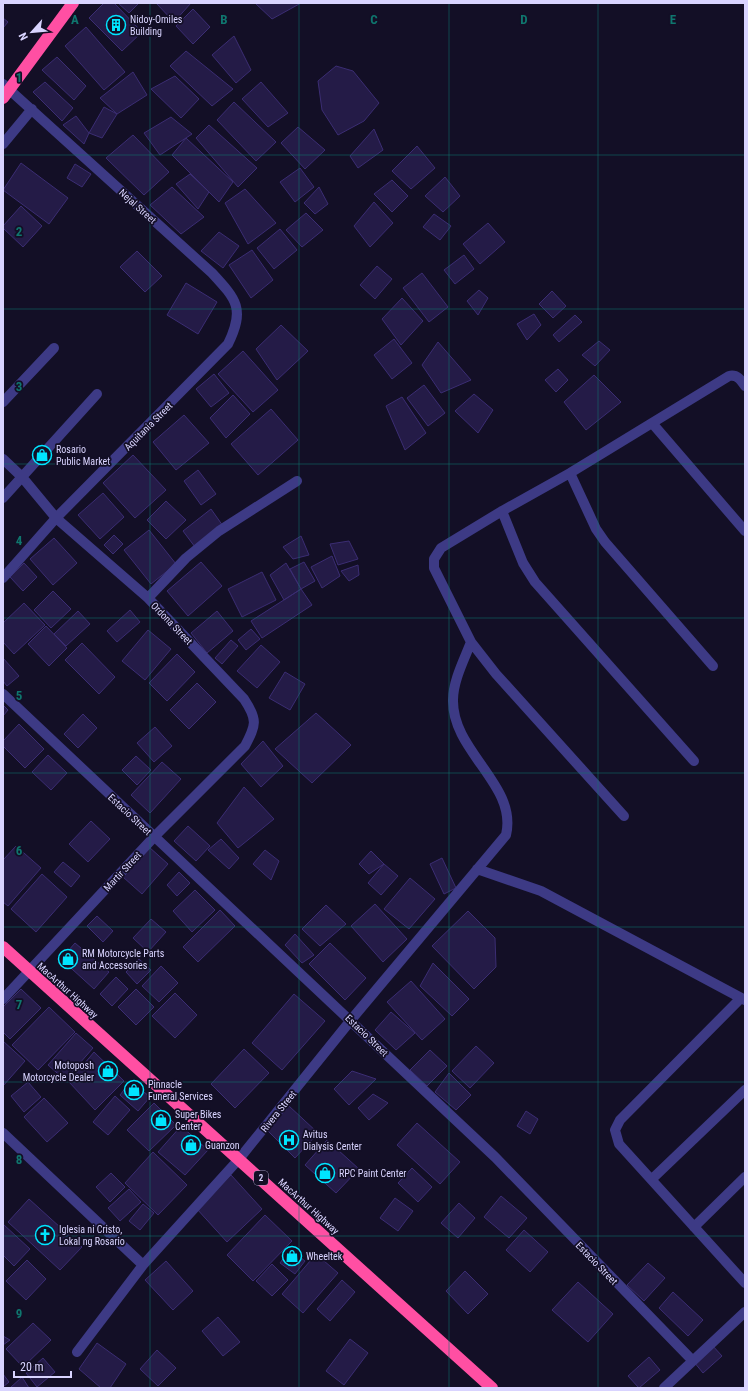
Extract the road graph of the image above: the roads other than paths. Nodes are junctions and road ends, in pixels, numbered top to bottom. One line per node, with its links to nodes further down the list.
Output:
1 (73, 3): 2 (highway)
2 (5, 91): 3 (street, Nejal Street)
3 (32, 109): 4 (street); 5 (street, Nejal Street)
4 (3, 144)
5 (228, 344): 17 (street, Aquitania Street)
6 (54, 348): 9 (street)
7 (745, 386): 10 (street)
8 (97, 394): 13 (street)
9 (3, 402)
10 (652, 423): 12 (street); 18 (street)
11 (3, 459): 13 (street, Ordona Street)
12 (570, 473): 16 (street); 22 (street)
13 (22, 477): 15 (street); 17 (street, Ordona Street)
14 (297, 481): 20 (street)
15 (3, 498)
16 (502, 511): 21 (street); 25 (street)
17 (56, 518): 19 (street, Aquitania Street); 20 (street, Ordona Street)
18 (745, 531)
19 (3, 578)
20 (148, 598): 24 (street, Ordona Street)
21 (470, 642): 26 (street); 28 (street, Rivera Street)
22 (713, 666)
23 (3, 694): 27 (street, Estacio Street)
24 (245, 746): 27 (street, Martir Street)
25 (694, 761)
26 (624, 816)
27 (154, 837): 30 (street, Martir Street); 33 (street, Estacio Street)
28 (477, 869): 32 (street); 33 (street, Rivera Street)
29 (3, 947): 30 (highway, MacArthur Highway / 2)
30 (28, 971): 31 (street, Martir Street); 36 (highway, MacArthur Highway / 2)
31 (3, 999)
32 (743, 999): 38 (street)
33 (351, 1020): 36 (street, Rivera Street); 44 (street, Estacio Street)
34 (745, 1090): 38 (street)
35 (3, 1133): 40 (street)
36 (239, 1159): 40 (street, Rivera Street); 45 (highway, MacArthur Highway / 2)
37 (745, 1177): 39 (street)
38 (652, 1179): 39 (street)
39 (694, 1227): 41 (street)
40 (143, 1265): 43 (street, Rivera Street)
41 (745, 1283)
42 (745, 1312): 44 (street)
43 (77, 1352)
44 (692, 1360): 46 (street)
45 (492, 1388)
46 (664, 1388)

